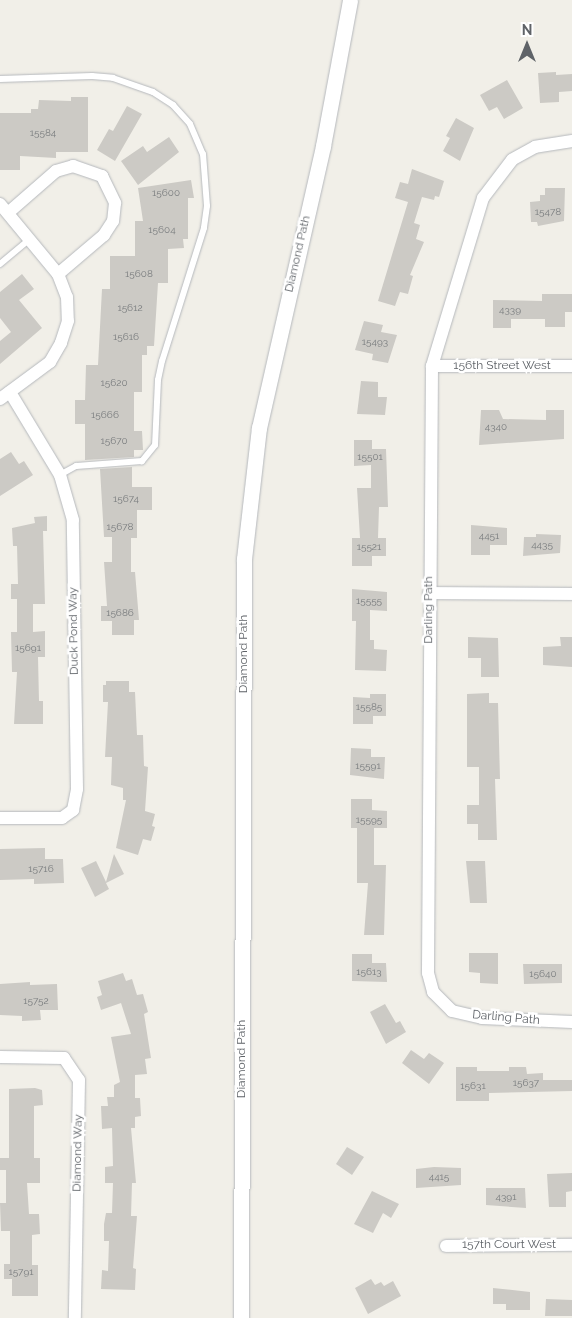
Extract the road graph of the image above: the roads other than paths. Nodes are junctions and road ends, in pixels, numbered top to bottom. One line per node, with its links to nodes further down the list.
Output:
1 (350, 0): 20 (street, Diamond Path)
2 (0, 79): 11 (lane)
3 (572, 141): 8 (street, Darling Path)
4 (4, 208): 5 (street); 7 (street)
5 (31, 239): 6 (lane); 7 (street)
6 (0, 264)
7 (58, 274): 10 (street)
8 (432, 366): 9 (street, 156th Street West); 12 (street, Darling Path)
9 (572, 366)
10 (5, 396): 11 (street, Duck Pond Way)
11 (60, 475): 14 (street, Duck Pond Way)
12 (429, 593): 13 (street); 15 (street, Darling Path)
13 (572, 594)
14 (0, 818)
15 (572, 1022)
16 (0, 1057): 19 (street, Diamond Way)
17 (572, 1245): 18 (street, 157th Court West)
18 (446, 1246)
19 (75, 1318)
20 (241, 1318)

